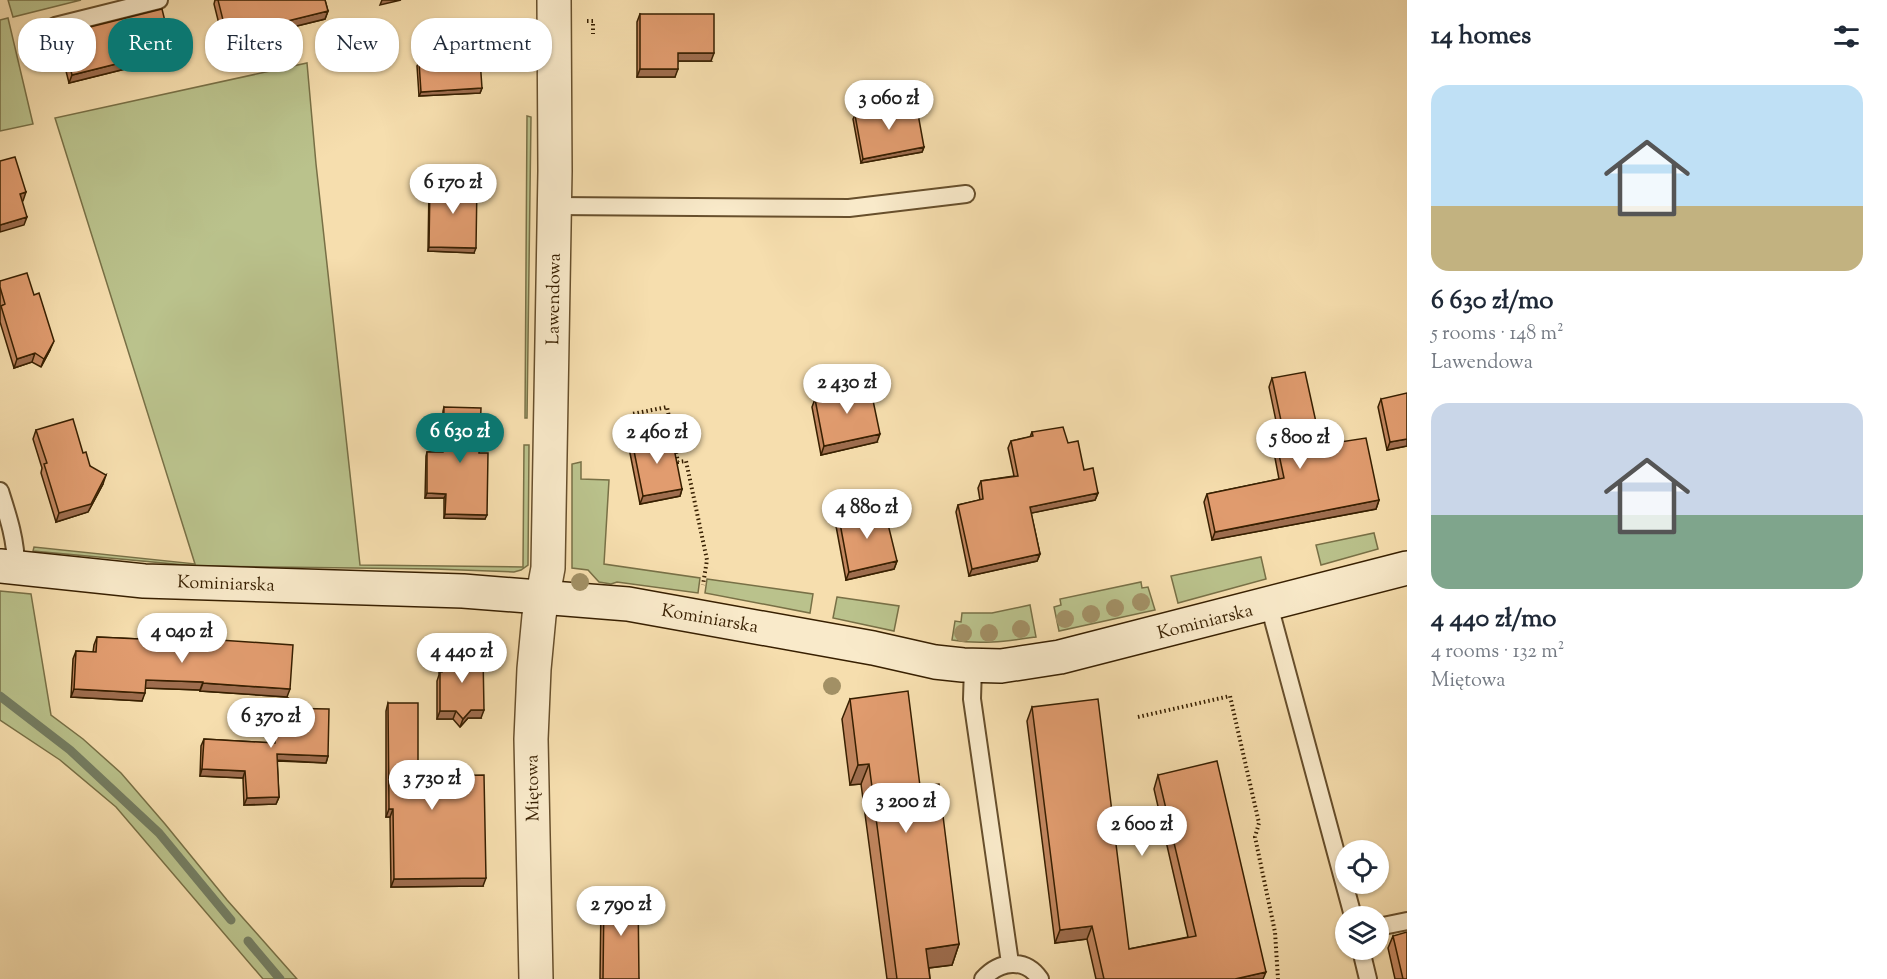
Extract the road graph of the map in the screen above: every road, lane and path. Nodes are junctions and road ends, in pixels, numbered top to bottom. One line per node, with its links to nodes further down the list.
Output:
1 (159, 0): 3 (lane)
2 (554, 0): 5 (street, Lawendowa)
3 (87, 18)
4 (966, 194): 5 (lane)
5 (554, 206): 11 (street, Lawendowa)
6 (636, 435): 10 (path)
7 (0, 491): 8 (lane)
8 (8, 567): 11 (street, Kominiarska)
9 (1407, 568): 12 (street, Kominiarska)
10 (704, 578)
11 (543, 597): 13 (street, Kominiarska); 20 (street, Miętowa)
12 (1269, 605): 13 (street, Kominiarska); 15 (lane)
13 (973, 666): 19 (lane)
14 (1138, 717): 23 (path)
15 (1350, 906)
16 (1407, 921): 17 (lane)
17 (1389, 925)
18 (1363, 960): 24 (lane)
19 (1010, 963): 21 (lane); 22 (lane)
20 (536, 979)
21 (983, 979)
22 (1040, 979)
23 (1278, 979)
24 (1368, 979)

